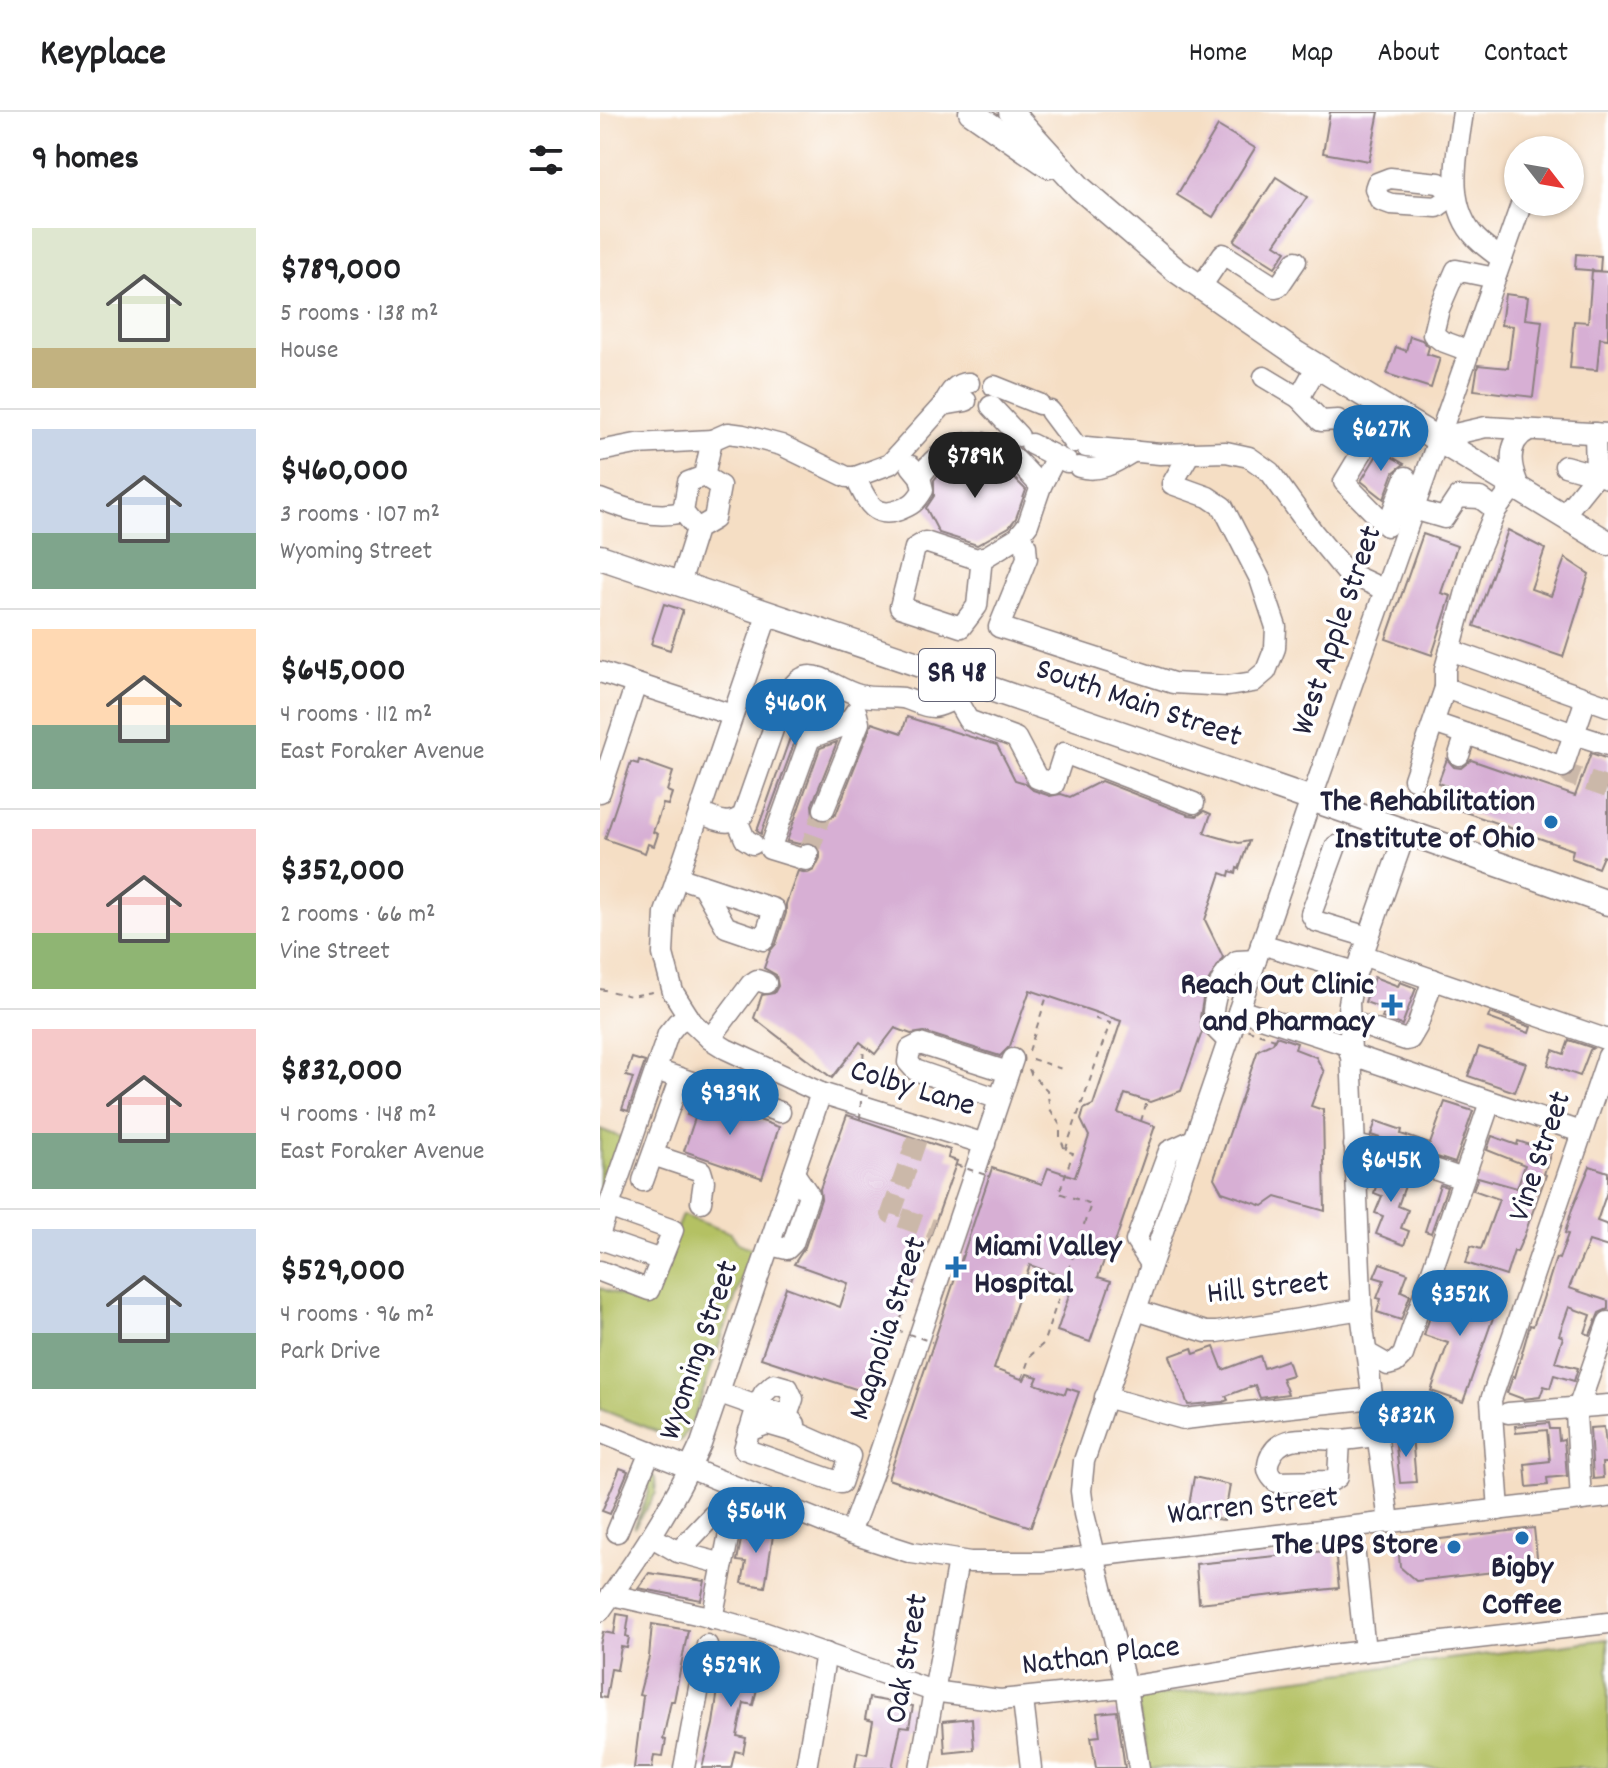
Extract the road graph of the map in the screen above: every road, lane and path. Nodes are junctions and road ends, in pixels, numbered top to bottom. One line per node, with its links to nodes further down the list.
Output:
1 (971, 112): 4 (main road)
2 (1011, 112): 4 (main road)
3 (1463, 112): 7 (street)
4 (1080, 188): 8 (main road)
5 (1517, 216): 7 (street, West Apple Street)
6 (1296, 261): 8 (street)
7 (1499, 269): 9 (street, West Apple Street); 9 (street)
8 (1200, 288): 10 (main road)
9 (1469, 351): 17 (street, West Apple Street)
10 (1317, 366): 13 (street); 14 (main road)
11 (1264, 377): 13 (street)
12 (968, 392): 22 (street)
13 (1299, 398): 20 (street)
14 (1389, 409): 17 (main road); 20 (street)
15 (1529, 430): 16 (street); 17 (street); 31 (street)
16 (1602, 434): 26 (street)
17 (1437, 438): 31 (main road); 33 (street, West Apple Street)
18 (712, 440): 19 (street); 25 (street); 27 (street)
19 (600, 451)
20 (1362, 452): 37 (street)
21 (1190, 453): 23 (street); 39 (street); 44 (street)
22 (901, 454): 27 (street); 28 (street)
23 (1072, 455): 23 (street); 30 (street)
24 (1565, 466): 26 (street)
25 (704, 476): 35 (street); 38 (street)
26 (1602, 476): 36 (street)
27 (855, 477): 28 (street)
28 (920, 477): 30 (street)
29 (1406, 477): 37 (street)
30 (1041, 486): 39 (street)
31 (1515, 487): 34 (street); 36 (main road)
32 (600, 499): 35 (street)
33 (1413, 509): 34 (street); 37 (street, West Apple Street)
34 (1496, 510): 46 (street)
35 (683, 512): 38 (street)
36 (1563, 516): 40 (main road)
37 (1396, 528): 44 (street, West Apple Street)
38 (697, 529): 43 (street)
39 (1021, 533): 42 (street)
40 (1608, 543)
41 (600, 557): 43 (main road, South Main Street / SR 48)
42 (982, 557): 42 (street)
43 (680, 583): 45 (main road, South Main Street / SR 48)
44 (1385, 590): 62 (street, West Apple Street)
45 (768, 613): 49 (main road, South Main Street / SR 48); 54 (street)
46 (1450, 650): 50 (street); 51 (street)
47 (600, 672): 48 (street)
48 (636, 684): 54 (street); 61 (street)
49 (960, 688): 52 (street); 62 (main road, South Main Street / SR 48); 63 (street)
50 (1445, 688): 55 (street); 57 (street)
51 (1586, 699): 53 (street); 57 (street)
52 (858, 703): 64 (street); 66 (street); 70 (street)
53 (1608, 706)
54 (732, 715): 65 (street)
55 (1434, 723): 56 (street); 60 (street)
56 (1466, 734): 57 (street); 59 (street)
57 (1574, 734): 58 (street)
58 (1608, 745)
59 (1459, 755)
60 (1414, 779)
61 (600, 792)
62 (1313, 798): 67 (main road, South Main Street / SR 48); 73 (street, West Apple Street)
63 (1194, 803)
64 (824, 809)
65 (700, 813): 66 (street); 71 (street)
66 (737, 820): 68 (street)
67 (1406, 831): 75 (main road, South Main Street / SR 48); 77 (street)
68 (753, 844)
69 (1336, 846): 74 (street)
70 (808, 854)
71 (677, 877): 72 (street); 86 (street)
72 (702, 885)
73 (1280, 890): 74 (street); 76 (street, West Apple Street)
74 (1315, 902): 77 (street)
75 (1608, 903)
76 (1258, 952): 77 (street); 83 (street, West Apple Street); 85 (street)
77 (1362, 954): 78 (street); 87 (street)
78 (1433, 979): 87 (street); 89 (street)
79 (766, 983): 91 (street)
80 (600, 989): 81 (path)
81 (655, 991)
82 (1047, 996): 95 (path)
83 (1239, 1010): 90 (street, West Apple Street); 93 (street)
84 (1098, 1013): 109 (path)
85 (1207, 1015): 88 (path, bridge); 90 (street)
86 (688, 1016): 91 (street); 96 (street)
87 (1349, 1021): 93 (street)
88 (1275, 1039)
89 (1608, 1040)
90 (1228, 1041): 128 (street, West Apple Street)
91 (714, 1042): 99 (street, Colby Lane)
92 (864, 1045): 104 (path, bridge)
93 (1350, 1050): 102 (street); 108 (street)
94 (1608, 1056): 106 (street, Vine Street)
95 (1016, 1063): 97 (path); 100 (street, Magnolia Street); 100 (street); 109 (path)
96 (656, 1070): 98 (street); 116 (street)
97 (1065, 1070)
98 (680, 1078): 103 (street); 110 (street)
99 (821, 1093): 107 (street, Colby Lane); 134 (street, Wyoming Street)
100 (999, 1099): 107 (street, Magnolia Street)
101 (1147, 1101): 105 (path)
102 (1490, 1102): 106 (street); 113 (street)
103 (780, 1112)
104 (860, 1119)
105 (1141, 1121)
106 (1581, 1132): 150 (street, Vine Street)
107 (985, 1144): 119 (street, Magnolia Street)
108 (1354, 1145): 113 (street); 127 (street)
109 (1065, 1151): 121 (path)
110 (653, 1155): 114 (street); 115 (street)
111 (956, 1165): 112 (path, bridge)
112 (989, 1176)
113 (1463, 1179): 132 (street)
114 (643, 1181)
115 (701, 1202)
116 (608, 1207): 118 (street); 123 (street)
117 (933, 1229): 119 (street)
118 (600, 1232)
119 (953, 1235): 155 (street, Magnolia Street)
120 (600, 1239): 123 (street)
121 (1075, 1250): 122 (path); 124 (path)
122 (1080, 1252)
123 (661, 1260): 126 (street)
124 (1070, 1265): 125 (path); 133 (path)
125 (1075, 1267)
126 (600, 1271)
127 (1362, 1309): 128 (street, Hill Street); 132 (street)
128 (1136, 1310): 135 (street, West Apple Street)
129 (1608, 1322): 138 (street)
130 (897, 1330): 131 (path, bridge)
131 (932, 1342)
132 (1367, 1353): 136 (street)
133 (1022, 1379)
134 (720, 1393): 140 (street); 146 (street, Wyoming Street)
135 (1105, 1397): 136 (street); 158 (street, West Apple Street)
136 (1374, 1398): 142 (street)
137 (1608, 1405): 138 (street)
138 (1578, 1407): 139 (street); 149 (street)
139 (1508, 1413)
140 (753, 1418): 143 (street); 143 (street); 143 (street)
141 (600, 1432): 145 (street, Warren Street)
142 (1379, 1436): 144 (street); 152 (street)
143 (809, 1438)
144 (1340, 1440)
145 (650, 1452): 146 (street, Warren Street); 154 (street)
146 (690, 1469): 147 (street, Warren Street); 156 (street, Wyoming Street)
147 (738, 1488): 151 (street); 155 (street, Warren Street)
148 (1608, 1497): 149 (street, Warren Street)
149 (1581, 1500): 150 (street, Warren Street)
150 (1499, 1510): 152 (street, Warren Street)
151 (733, 1518): 157 (street); 160 (street)
152 (1389, 1522): 153 (street, Warren Street)
153 (1352, 1527): 158 (street, Warren Street); 165 (street)
154 (617, 1532)
155 (850, 1533): 159 (street, Warren Street)
156 (652, 1537): 157 (street); 161 (street, Wyoming Street)
157 (678, 1552): 160 (street)
158 (1096, 1556): 159 (street, Warren Street); 167 (street, West Apple Street)
159 (958, 1561): 168 (street, Oak Street)
160 (723, 1564): 162 (street)
161 (606, 1603): 162 (street, Nathan Place)
162 (712, 1619): 166 (street, Nathan Place)
163 (1608, 1623): 165 (street, Nathan Place)
164 (707, 1645): 170 (street)
165 (1365, 1651): 167 (street, Nathan Place)
166 (826, 1653): 168 (street, Nathan Place); 171 (street)
167 (1126, 1687): 169 (street, Nathan Place); 174 (street, West Apple Street)
168 (933, 1691): 169 (street, Nathan Place); 172 (street, Oak Street)
169 (1023, 1700): 173 (street)
170 (684, 1768)
171 (806, 1768)
172 (920, 1768)
173 (1031, 1768)
174 (1139, 1768)

